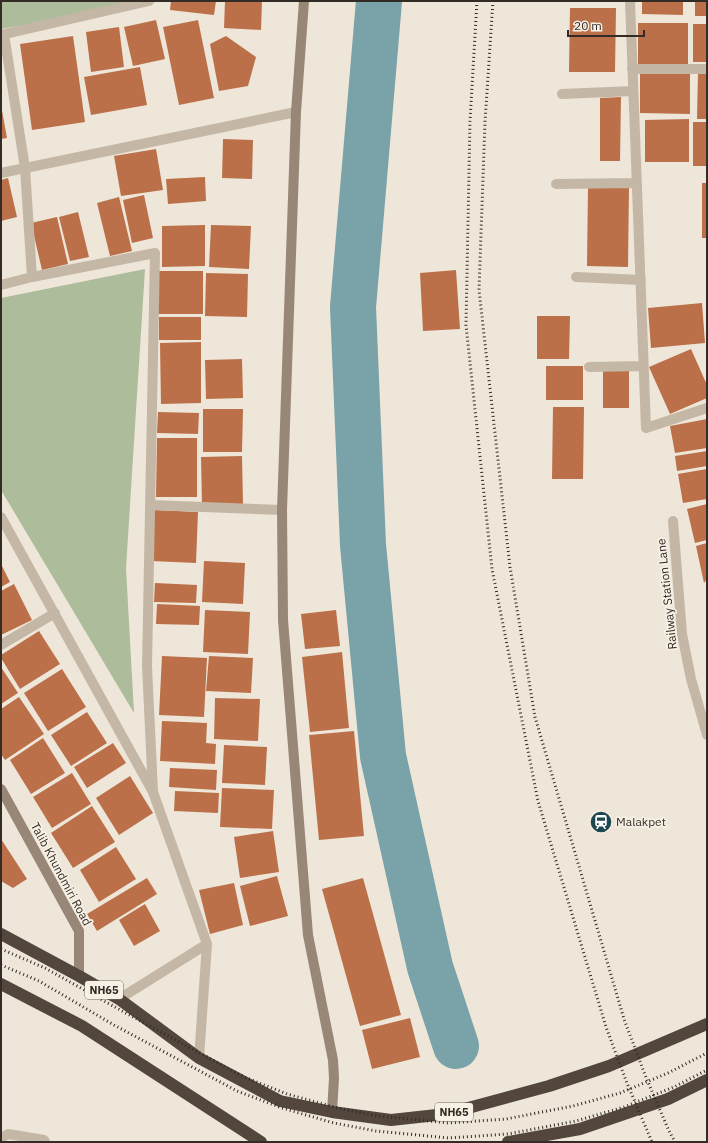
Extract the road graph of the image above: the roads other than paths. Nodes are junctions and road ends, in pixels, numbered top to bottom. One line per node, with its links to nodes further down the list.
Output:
1 (149, 1): 4 (street)
2 (304, 1): 9 (street)
3 (630, 1): 5 (street)
4 (2, 34): 10 (street)
5 (632, 69): 6 (street); 7 (street)
6 (707, 69)
7 (632, 91): 8 (street); 12 (street)
8 (562, 94)
9 (296, 112): 10 (street); 22 (street)
10 (25, 168): 11 (street); 14 (street)
11 (1, 173)
12 (636, 183): 13 (street); 16 (street)
13 (556, 184)
14 (32, 277): 17 (street); 21 (street)
15 (576, 277): 16 (street)
16 (641, 280): 18 (street)
17 (1, 285)
18 (643, 366): 19 (street); 20 (street)
19 (589, 367)
20 (707, 408)
21 (150, 505): 22 (street); 29 (street)
22 (282, 510): 38 (street)
23 (1, 517): 25 (street)
24 (673, 521): 27 (street, Railway Station Lane)
25 (55, 613): 26 (street); 29 (street)
26 (1, 645)
27 (707, 735)
28 (1, 789): 32 (street, Talib Khundmiri Road)
29 (153, 792): 31 (street)
30 (1, 934): 32 (highway, NH65)
31 (207, 944): 34 (street); 36 (street)
32 (79, 976): 34 (highway, NH65)
33 (1, 984): 42 (highway)
34 (119, 999): 36 (highway, NH65)
35 (707, 1024): 38 (highway, NH65)
36 (199, 1058): 38 (highway, NH65)
37 (707, 1080): 39 (highway)
38 (332, 1112)
39 (559, 1137): 43 (highway)
40 (1, 1138): 41 (street)
41 (45, 1142)
42 (262, 1142)
43 (508, 1142)

